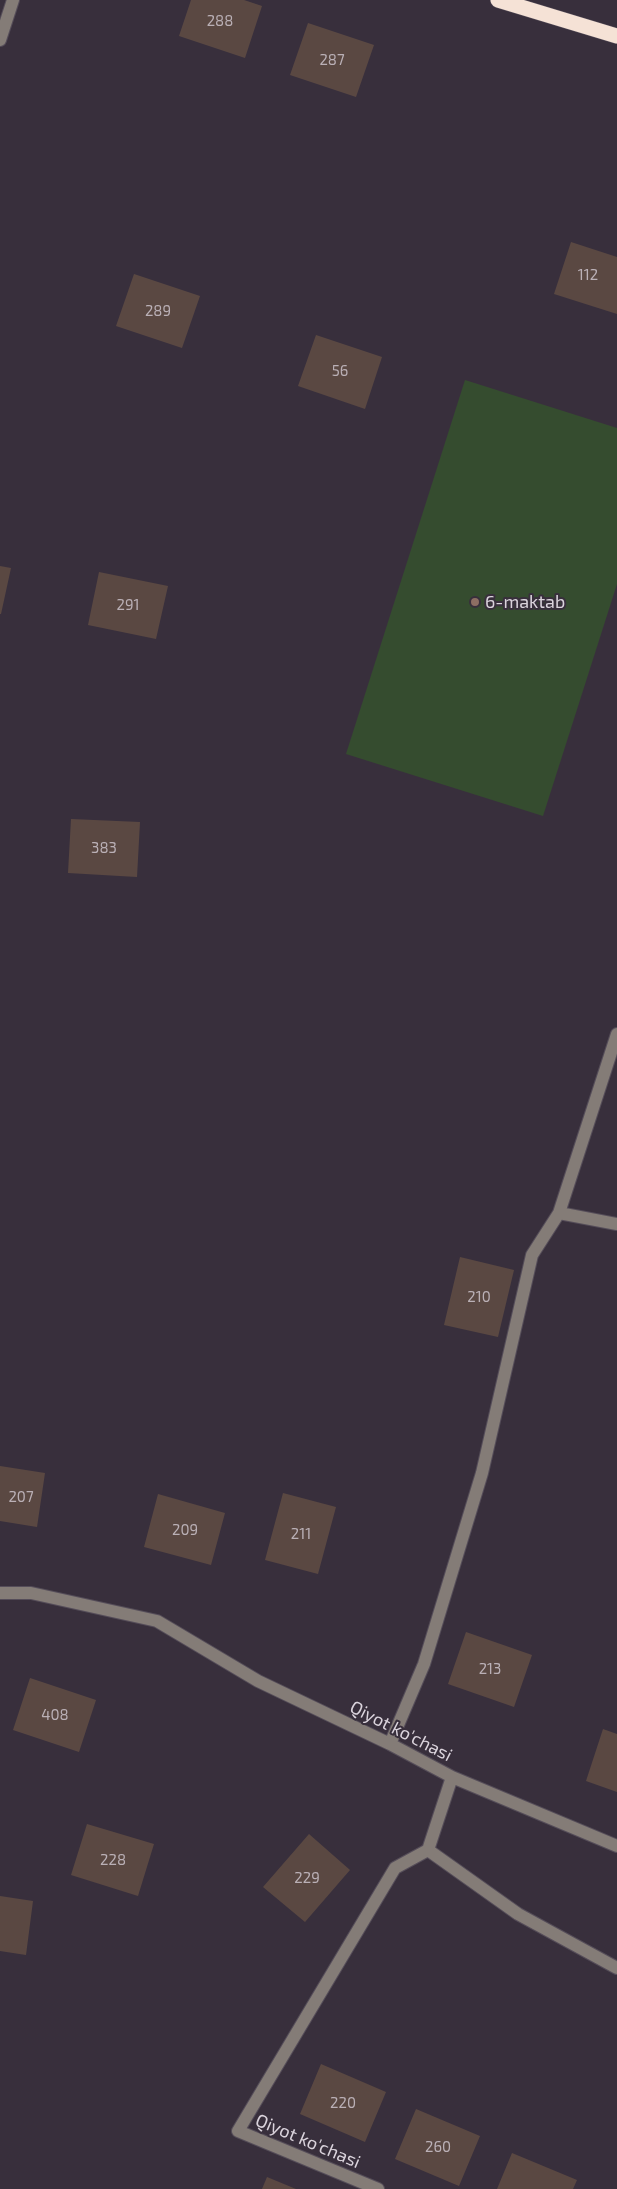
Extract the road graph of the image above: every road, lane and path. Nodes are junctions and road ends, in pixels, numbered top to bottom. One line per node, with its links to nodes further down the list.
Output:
1 (12, 0): 4 (street)
2 (498, 0): 3 (highway)
3 (617, 36)
4 (0, 40)
5 (617, 1034): 6 (street)
6 (559, 1212): 7 (street); 9 (street)
7 (617, 1224)
8 (0, 1593): 9 (street, Qiyot ko'chasi)
9 (390, 1744): 10 (street, Qiyot ko'chasi)
10 (452, 1777): 11 (street); 12 (street, Qiyot ko'chasi)
11 (617, 1846)
12 (428, 1850): 13 (street); 14 (street, Qiyot ko'chasi)
13 (617, 1968)
14 (378, 2189)

